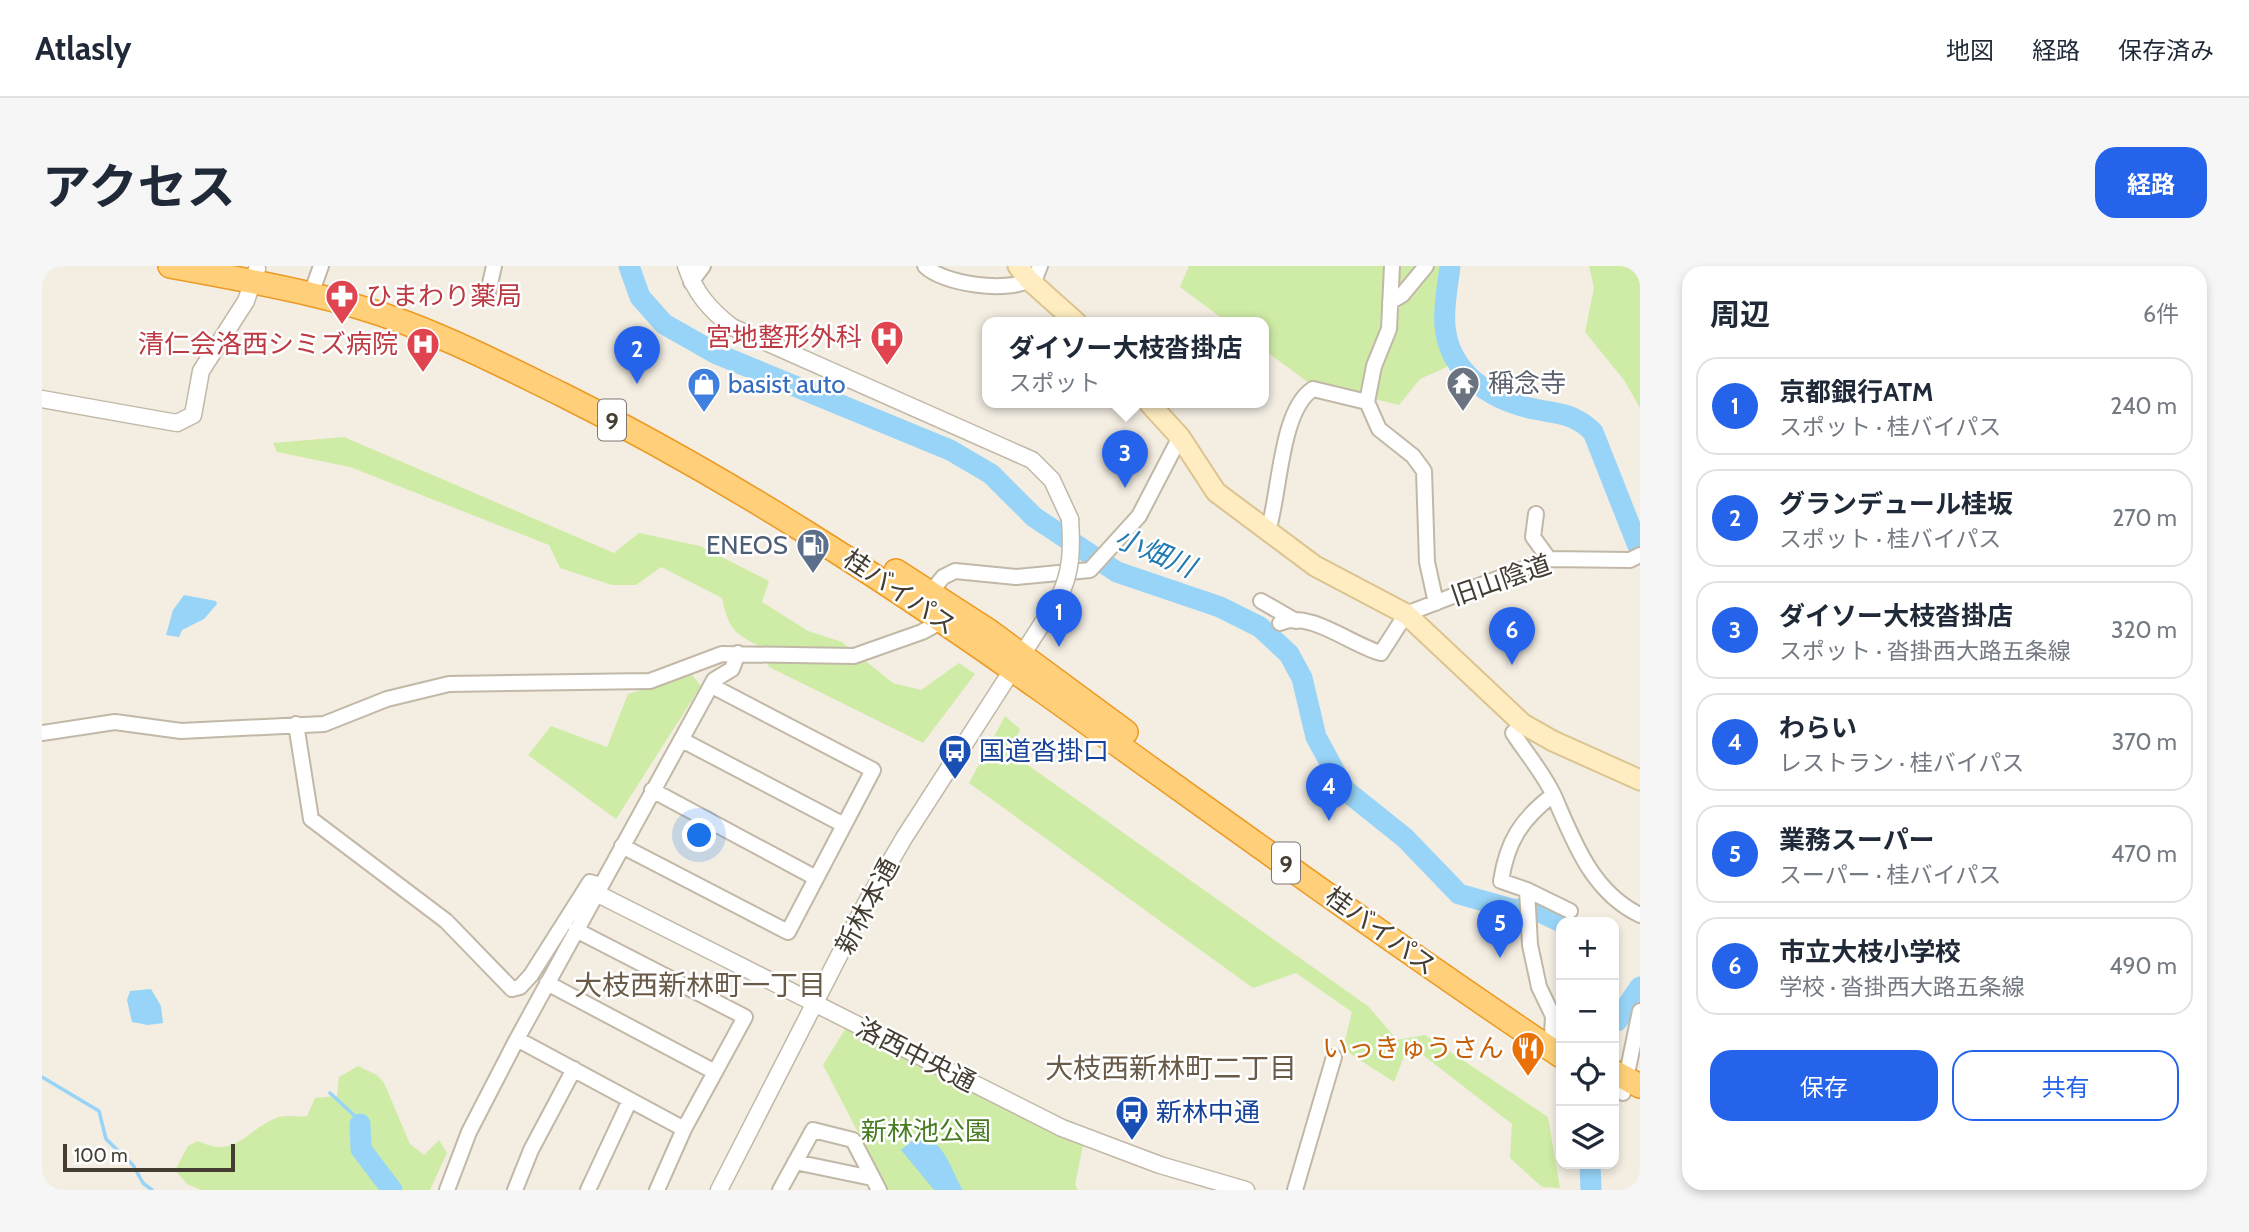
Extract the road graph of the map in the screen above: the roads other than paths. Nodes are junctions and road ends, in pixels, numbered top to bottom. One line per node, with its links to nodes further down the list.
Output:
1 (170, 266): 8 (highway, 桂バイパス / 9)
2 (494, 266): 12 (street)
3 (686, 266): 11 (street)
4 (703, 266): 11 (street)
5 (925, 266): 9 (street)
6 (1392, 266): 13 (street)
7 (1426, 266): 13 (street)
8 (251, 272): 10 (highway, 桂バイパス / 9); 15 (street)
9 (1030, 274): 14 (main road)
10 (316, 280): 23 (highway, 桂バイパス / 9)
11 (691, 282): 31 (street, 新林本通, bridge)
12 (488, 297)
13 (1390, 302): 16 (street)
14 (1071, 317)
15 (42, 399)
16 (1367, 402): 20 (street); 25 (street)
17 (1153, 408): 18 (main road)
18 (1180, 437): 20 (main road); 23 (street)
19 (1536, 514): 22 (street)
20 (1268, 531): 26 (main road)
21 (1638, 556): 22 (street, 旧山陰道)
22 (1549, 559): 25 (street, 旧山陰道)
23 (925, 599): 27 (highway, 桂バイパス / 9); 31 (highway, 桂バイパス / 9)
24 (1269, 601): 28 (street)
25 (1436, 603): 26 (street, 旧山陰道)
26 (1406, 614): 28 (street); 34 (main road)
27 (942, 621): 30 (street); 31 (highway, 桂バイパス / 9)
28 (1296, 621): 29 (street)
29 (1280, 623)
30 (738, 653): 32 (street); 33 (street)
31 (1016, 662): 49 (street, 新林本通); 52 (highway, 桂バイパス / 9)
32 (712, 686): 36 (street); 40 (street)
33 (296, 724): 35 (street); 43 (street)
34 (1523, 724): 37 (main road); 39 (street)
35 (42, 733)
36 (682, 740): 38 (street); 40 (street)
37 (1640, 780)
38 (652, 790): 41 (street); 42 (street)
39 (1553, 795): 44 (street); 46 (street)
40 (844, 825): 42 (street)
41 (621, 846): 42 (street); 43 (street)
42 (816, 878)
43 (598, 889): 47 (street); 49 (street, 洛西中央通)
44 (1527, 893): 45 (street); 52 (street)
45 (1570, 911)
46 (1640, 915)
47 (576, 930): 48 (street); 55 (street)
48 (547, 983): 51 (street); 55 (street)
49 (815, 1004): 65 (street, 新林本通); 67 (street, 洛西中央通)
50 (1635, 1008): 56 (street)
51 (517, 1039): 54 (street); 61 (street)
52 (1555, 1045)
53 (1334, 1057): 68 (street)
54 (573, 1069): 57 (street); 62 (street)
55 (715, 1072): 58 (street)
56 (1624, 1085)
57 (630, 1100): 58 (street); 63 (street)
58 (684, 1129): 64 (street)
59 (795, 1161): 60 (street); 60 (street); 66 (street)
60 (876, 1184)
61 (447, 1190)
62 (515, 1190)
63 (588, 1190)
64 (657, 1190)
65 (719, 1190)
66 (780, 1190)
67 (1247, 1190)
68 (1295, 1190)

